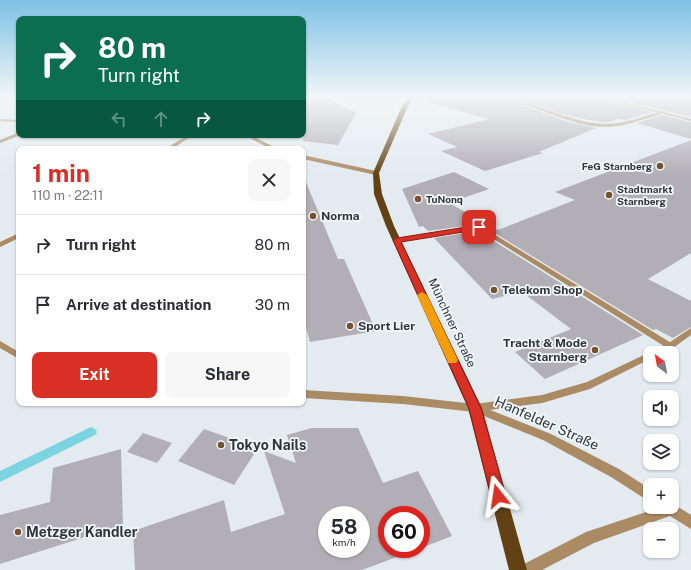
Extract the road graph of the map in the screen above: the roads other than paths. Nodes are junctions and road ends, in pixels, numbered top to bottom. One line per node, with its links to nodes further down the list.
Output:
1 (398, 123): 11 (main road, Münchner Straße)
2 (586, 123): 3 (street)
3 (624, 123)
4 (16, 135): 7 (street)
5 (186, 138): 8 (street)
6 (252, 138): 9 (street)
7 (0, 142)
8 (173, 146)
9 (269, 146)
10 (306, 158): 11 (street)
11 (376, 173): 13 (main road, Münchner Straße)
12 (16, 237): 14 (street)
13 (397, 240): 17 (street); 21 (main road, Münchner Straße)
14 (0, 245)
15 (691, 331): 17 (street)
16 (0, 344): 18 (street)
17 (670, 346)
18 (16, 354)
19 (643, 358): 21 (street)
20 (306, 394): 21 (street, Hanfelder Straße)
21 (475, 408): 22 (street, Hanfelder Straße); 26 (main road, Münchner Straße)
22 (643, 491)
23 (652, 514): 27 (street)
24 (677, 514): 25 (street)
25 (691, 523)
26 (518, 570)
27 (527, 570)

